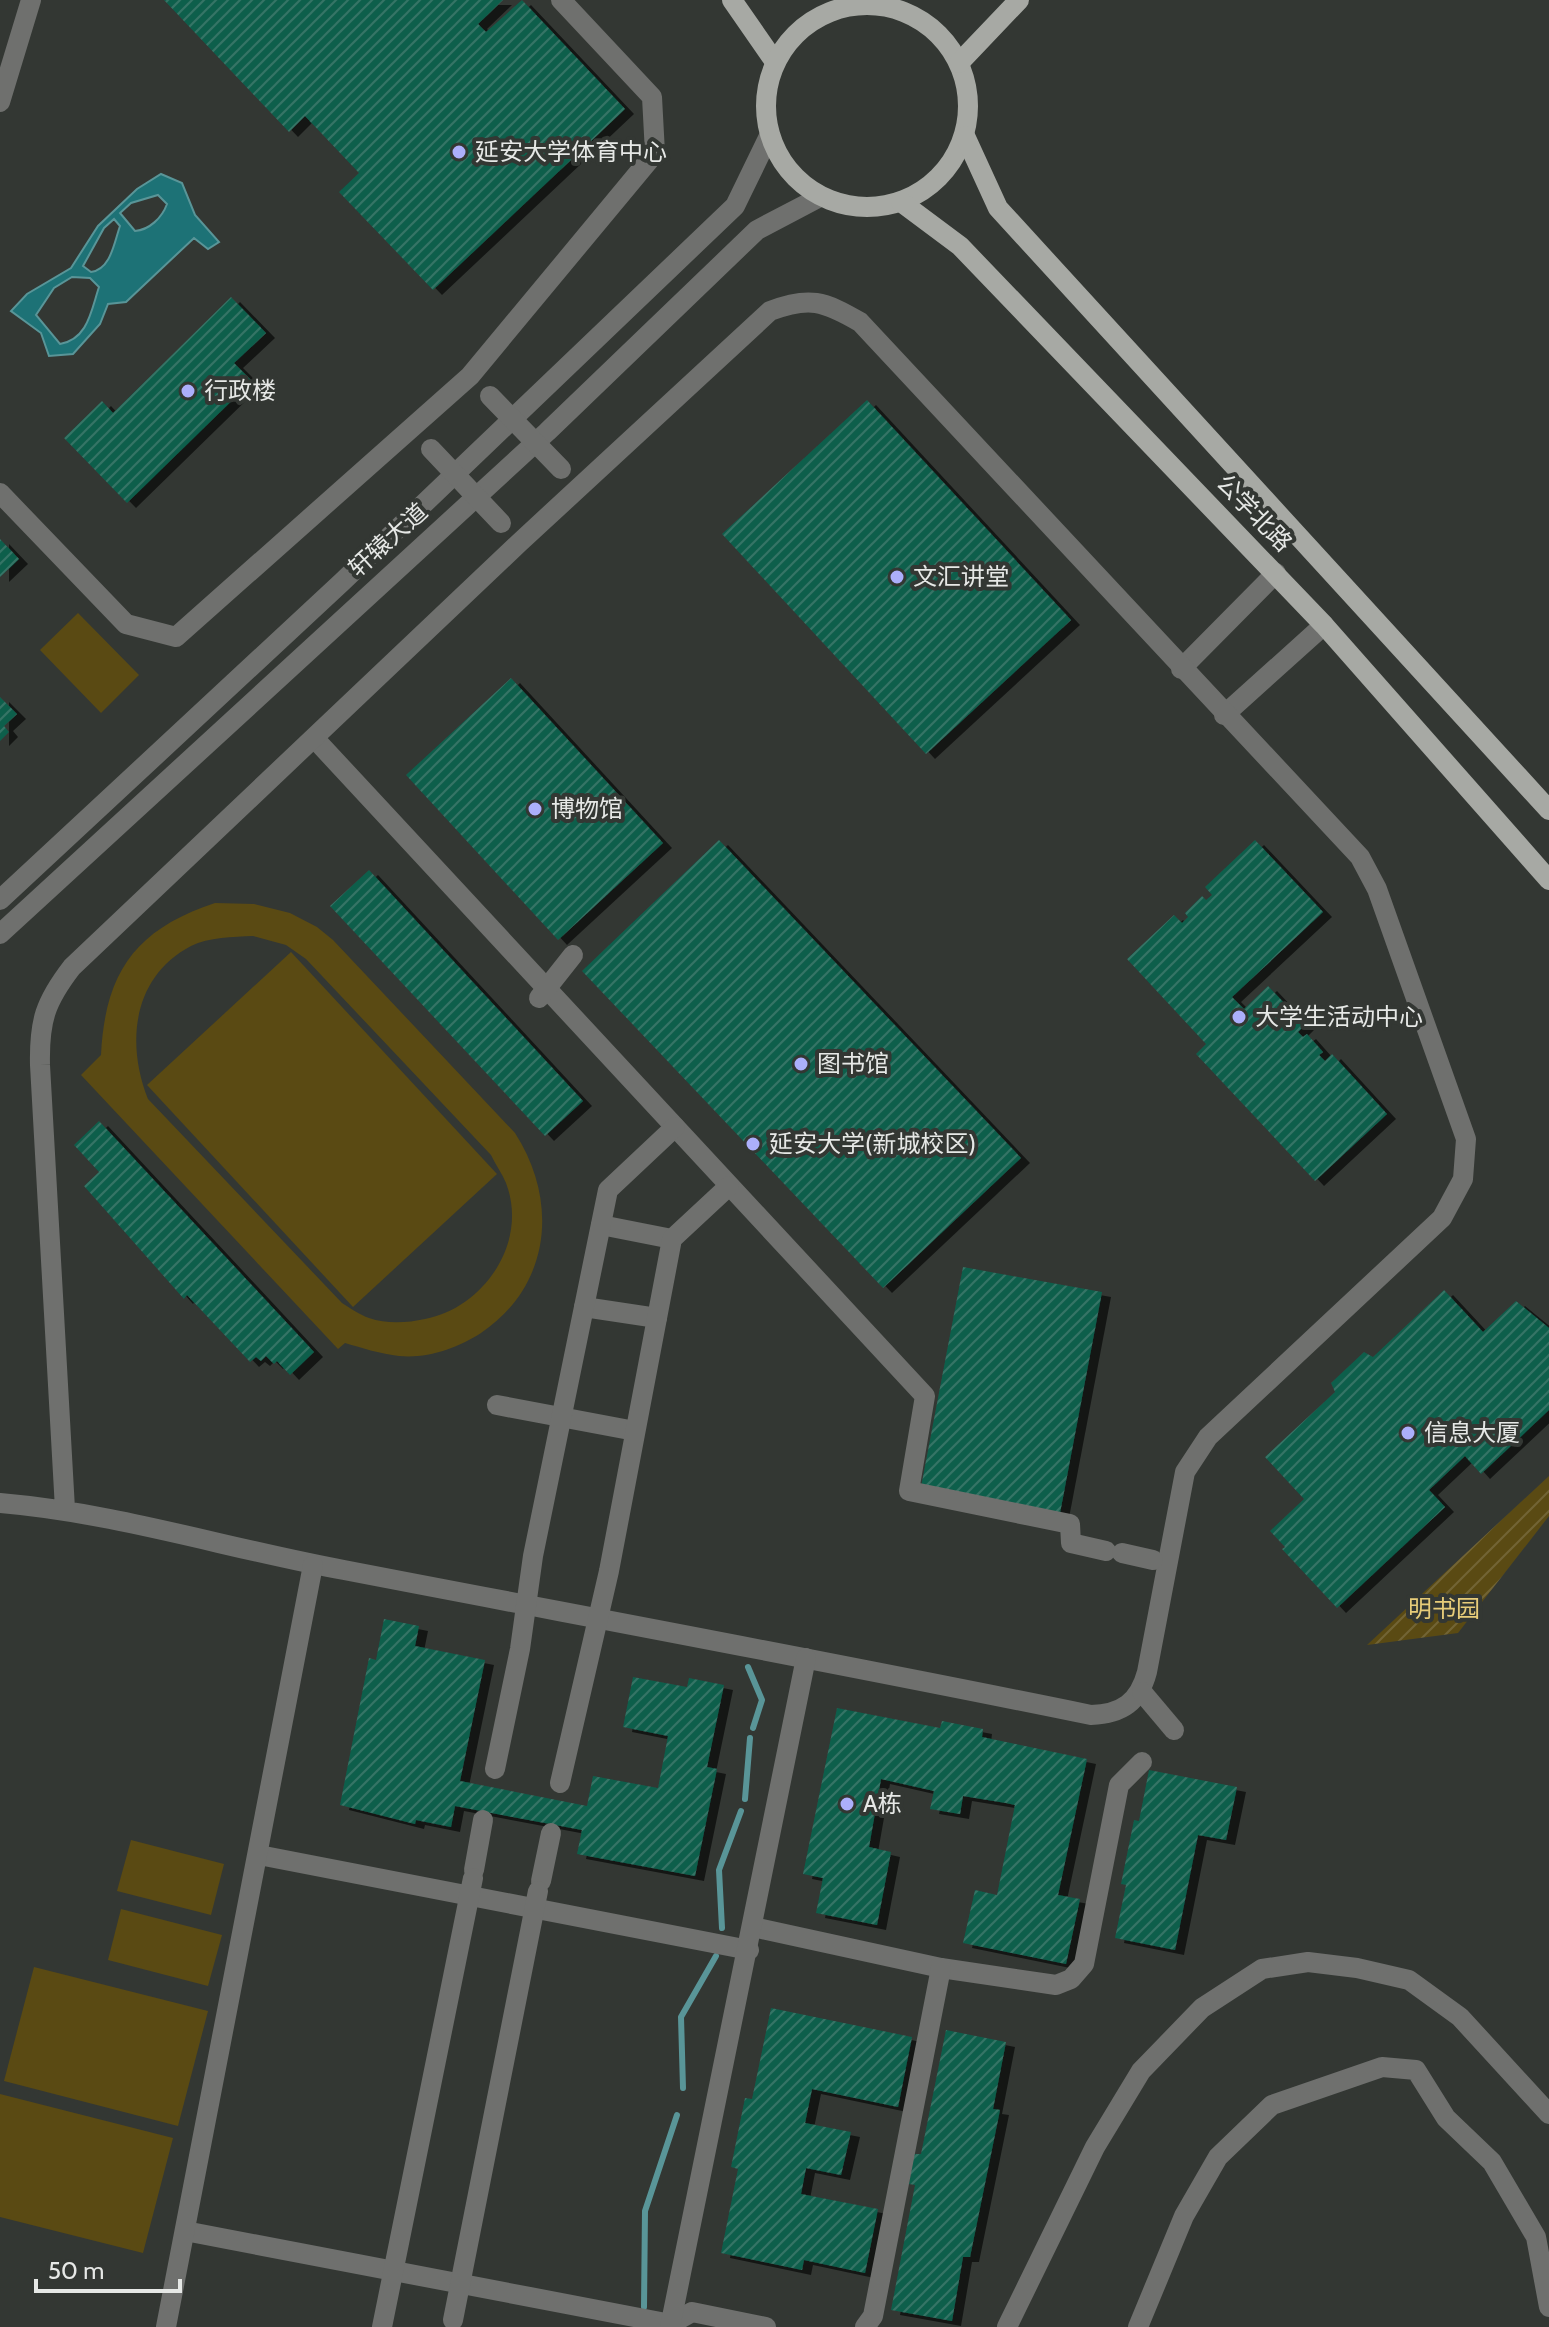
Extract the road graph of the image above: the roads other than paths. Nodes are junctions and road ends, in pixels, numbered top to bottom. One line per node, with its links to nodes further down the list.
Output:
1 (561, 0): 14 (street)
2 (732, 0): 7 (main road)
3 (1019, 0): 8 (main road)
4 (28, 2): 9 (street)
5 (834, 4): 6 (main road); 7 (main road)
6 (903, 4): 8 (main road)
7 (775, 62): 10 (main road)
8 (959, 63): 11 (main road)
9 (0, 102)
10 (769, 136): 12 (main road); 26 (street, 轩辕大道)
11 (965, 136): 13 (main road); 24 (main road, 公学北路)
12 (820, 197): 13 (main road); 27 (street, 轩辕大道)
13 (901, 202): 19 (main road, 公学北路)
14 (470, 376): 15 (street); 16 (street, bridge)
15 (413, 426): 17 (street); 18 (street, bridge)
16 (580, 489): 18 (street); 21 (street)
17 (0, 493)
18 (519, 543): 23 (street)
19 (1276, 573): 20 (main road, 公学北路); 21 (street)
20 (1324, 625): 22 (street); 25 (main road, 公学北路)
21 (1181, 669): 22 (street)
22 (1224, 715): 46 (street)
23 (315, 739): 29 (street); 40 (street)
24 (1549, 810)
25 (1549, 880)
26 (0, 900)
27 (0, 934)
28 (573, 955): 29 (street)
29 (543, 993): 30 (street)
30 (675, 1127): 31 (street); 32 (street)
31 (729, 1186): 33 (street); 41 (street)
32 (601, 1225): 33 (street); 34 (street)
33 (672, 1239): 35 (street)
34 (584, 1307): 35 (street); 37 (street)
35 (657, 1318): 38 (street)
36 (497, 1405): 37 (street)
37 (562, 1416): 38 (street); 43 (street)
38 (635, 1431): 44 (street)
39 (0, 1503): 40 (street)
40 (65, 1509): 42 (street)
41 (1153, 1560)
42 (313, 1565): 43 (street); 53 (street)
43 (527, 1605): 44 (street); 49 (street)
44 (597, 1618): 45 (street); 50 (street)
45 (806, 1658): 46 (street); 56 (street)
46 (1142, 1692): 47 (street)
47 (1174, 1730)
48 (1142, 1762): 58 (street)
49 (495, 1769)
50 (560, 1783)
51 (483, 1820): 54 (street)
52 (551, 1833): 55 (street)
53 (259, 1855): 54 (street); 60 (street)
54 (472, 1881): 55 (street); 61 (street)
55 (538, 1893): 57 (street); 62 (street)
56 (753, 1927): 57 (street); 58 (street)
57 (749, 1950): 65 (street)
58 (941, 1968): 69 (street)
59 (1549, 2114): 70 (street)
60 (185, 2231): 61 (street); 66 (street)
61 (393, 2271): 62 (street); 67 (street)
62 (460, 2283): 64 (street); 65 (street)
63 (1549, 2307): 71 (street)
64 (452, 2324)
65 (671, 2325): 68 (street)
66 (166, 2327)
67 (382, 2327)
68 (766, 2327)
69 (865, 2327)
70 (1007, 2327)
71 (1138, 2327)

